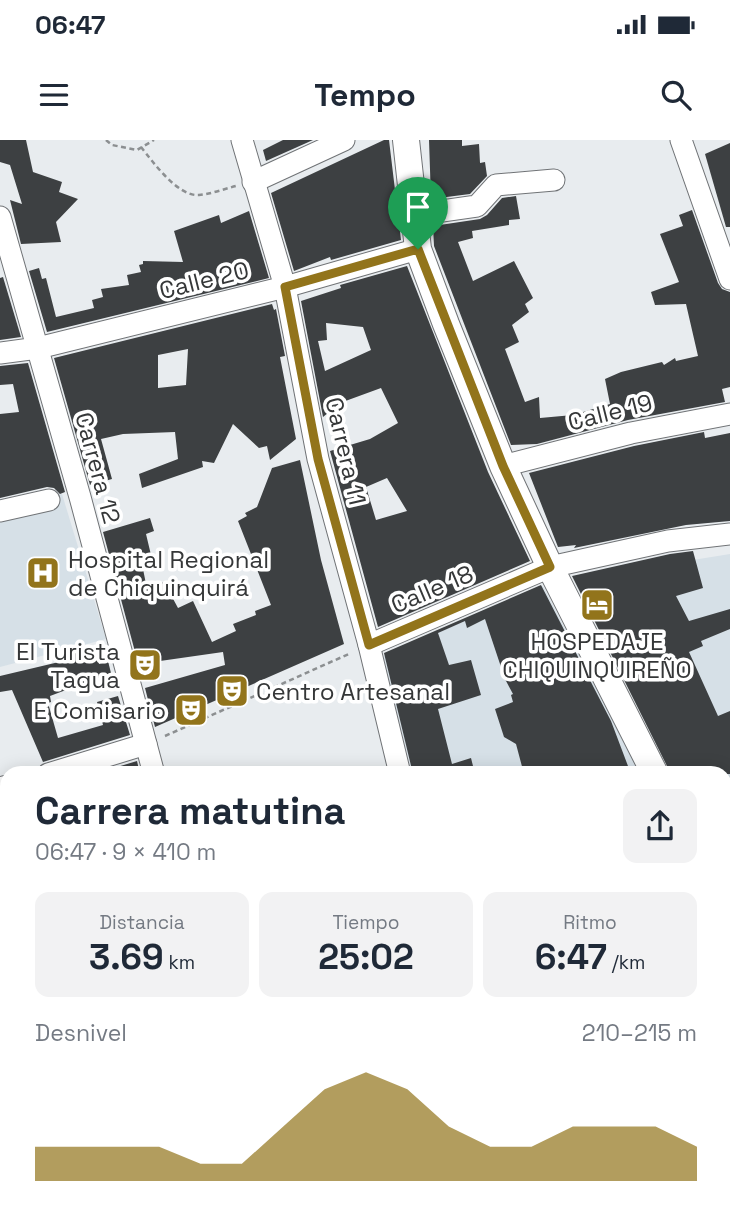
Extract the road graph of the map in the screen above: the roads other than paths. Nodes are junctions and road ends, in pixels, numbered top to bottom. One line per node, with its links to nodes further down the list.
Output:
1 (242, 140): 6 (street, Carrera 11)
2 (344, 140): 6 (street)
3 (406, 140): 7 (main road)
4 (681, 140): 10 (street)
5 (554, 180): 7 (street)
6 (253, 182): 11 (street, Carrera 11)
7 (415, 215): 9 (main road)
8 (0, 217): 12 (street, Carrera 12)
9 (418, 249): 11 (street, Calle 20); 15 (main road)
10 (730, 279)
11 (285, 287): 12 (street, Calle 20); 20 (street, Carrera 11)
12 (38, 348): 13 (street, Calle 20); 21 (street, Carrera 12)
13 (0, 353)
14 (730, 414): 15 (street, Calle 19)
15 (503, 466): 19 (main road)
16 (50, 500): 17 (street)
17 (0, 511)
18 (730, 534): 19 (street, Calle 18)
19 (550, 567): 20 (street, Calle 18); 25 (main road)
20 (369, 645): 24 (street, Carrera 11)
21 (146, 744): 22 (street); 23 (street, Carrera 12)
22 (74, 766)
23 (152, 766)
24 (398, 766)
25 (651, 766)

